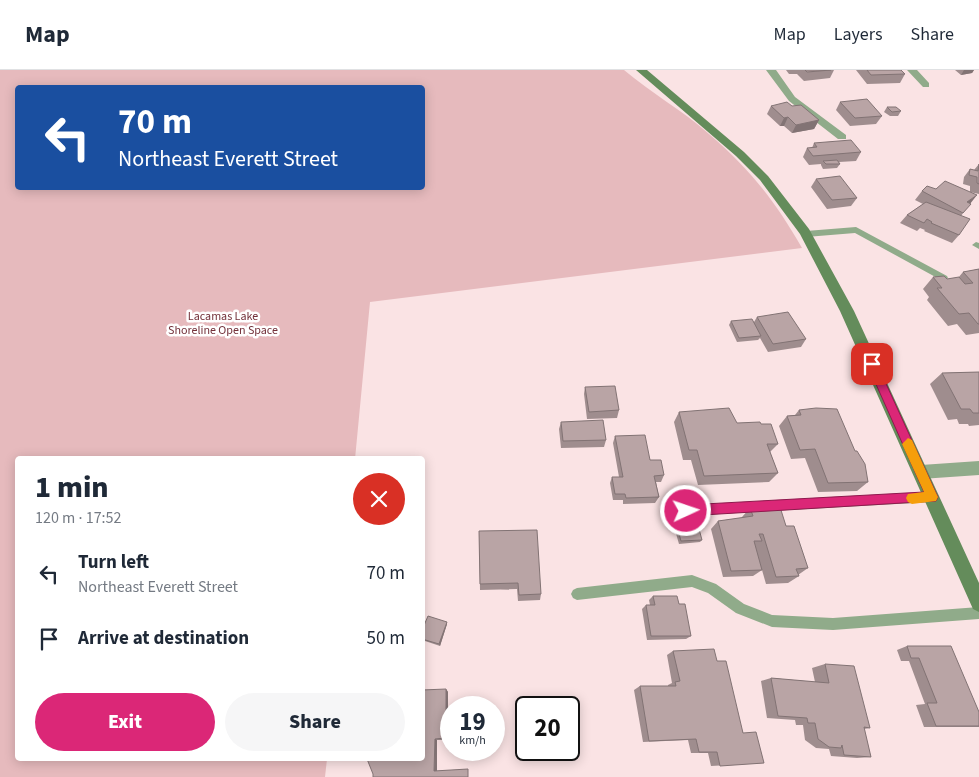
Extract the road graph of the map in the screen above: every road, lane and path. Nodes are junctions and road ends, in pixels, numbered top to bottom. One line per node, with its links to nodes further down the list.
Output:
1 (641, 70): 6 (main road)
2 (771, 70): 5 (street)
3 (912, 70): 4 (street)
4 (926, 85)
5 (842, 137)
6 (806, 234): 7 (lane); 9 (main road)
7 (944, 278)
8 (979, 468): 9 (street)
9 (921, 472): 10 (main road)
10 (932, 497): 11 (lane); 13 (main road)
11 (667, 512)
12 (577, 594): 14 (lane)
13 (979, 603)
14 (979, 613)

